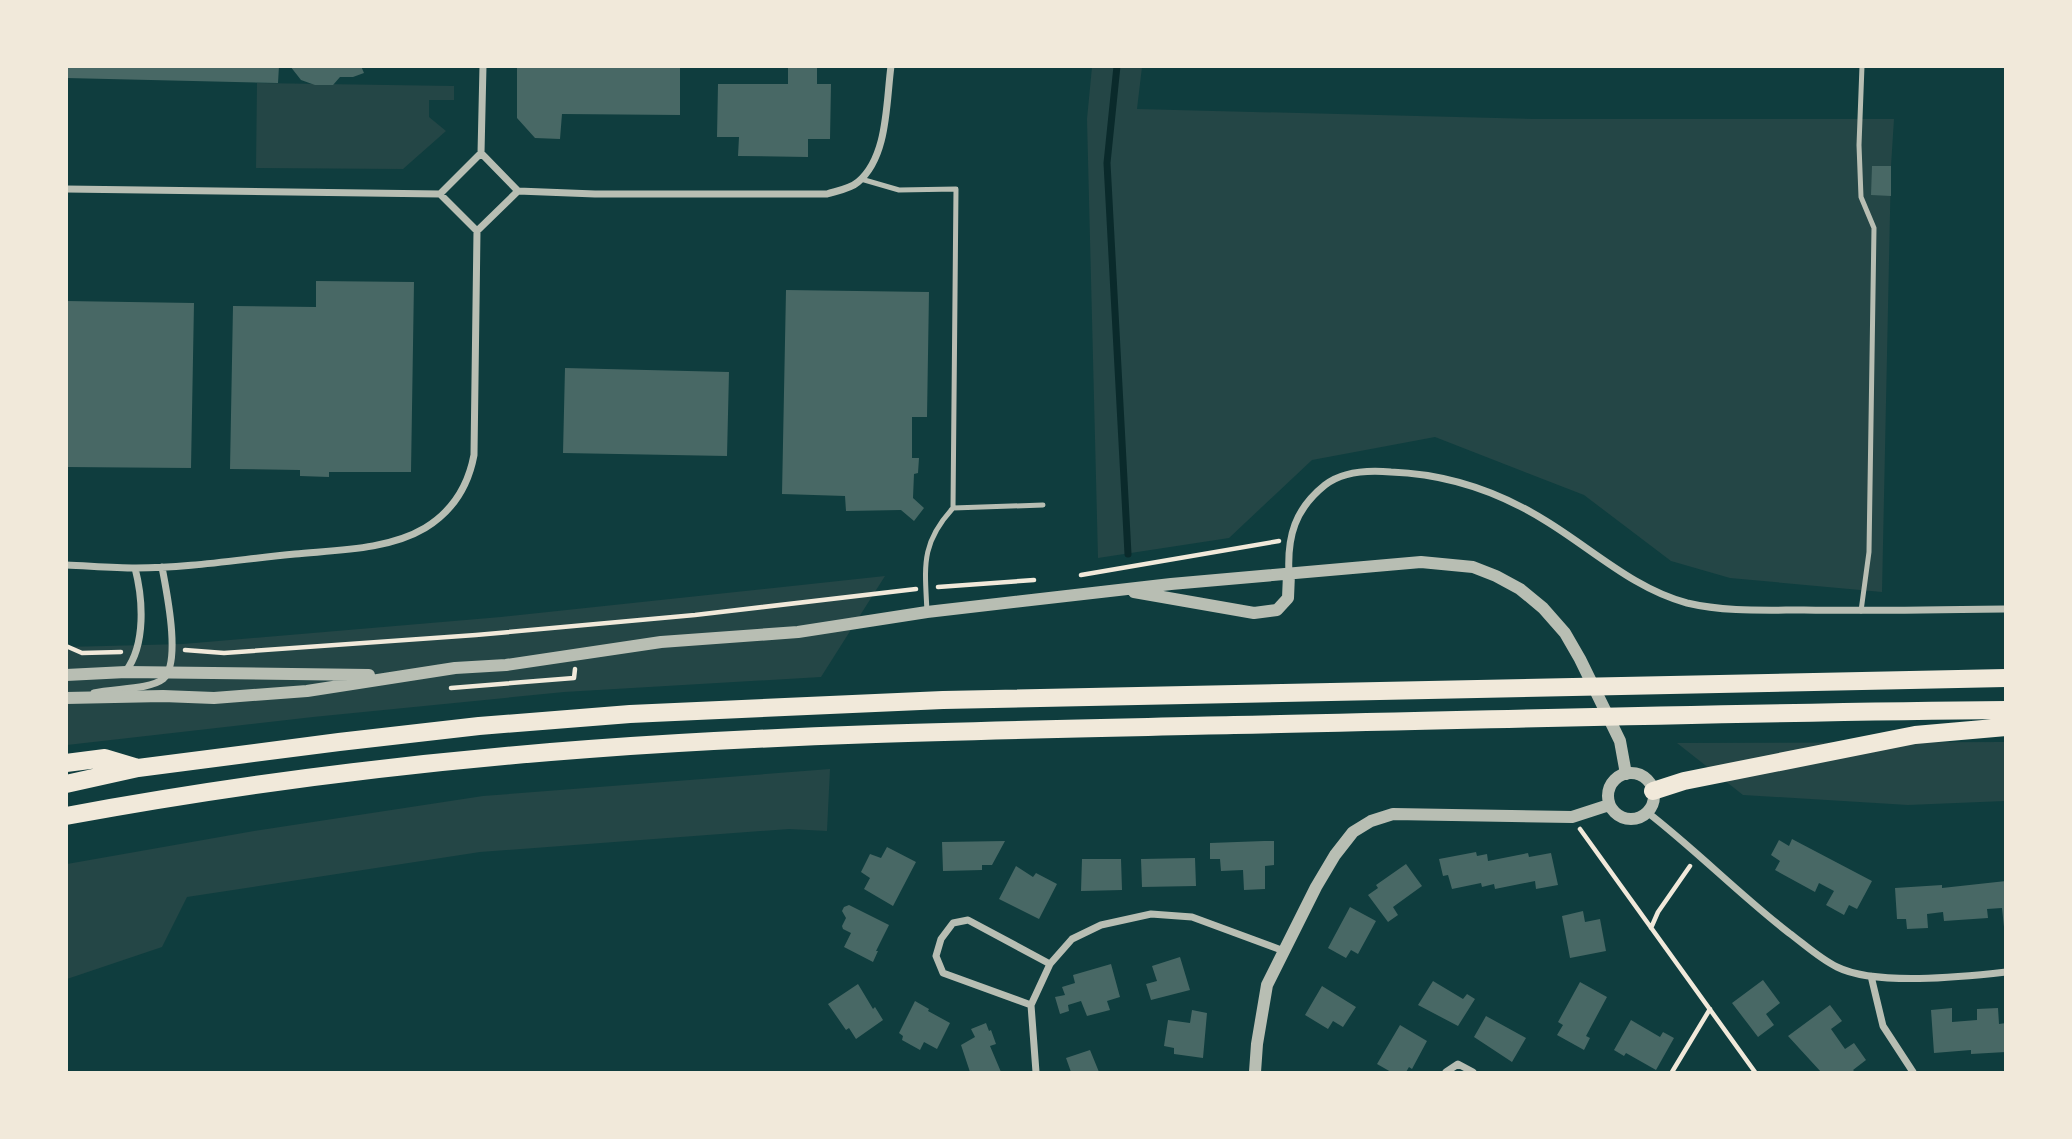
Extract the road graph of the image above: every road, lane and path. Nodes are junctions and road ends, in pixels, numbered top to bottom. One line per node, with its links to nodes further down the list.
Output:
1 (483, 66): 4 (street)
2 (891, 66): 5 (street)
3 (1862, 66): 22 (lane)
4 (481, 153): 7 (street); 8 (street)
5 (861, 179): 7 (street); 11 (lane)
6 (66, 189): 8 (street)
7 (518, 191): 9 (street)
8 (440, 194): 9 (street)
9 (477, 231): 14 (street)
10 (1043, 505): 11 (lane)
11 (953, 508): 19 (lane)
12 (1291, 539): 16 (street); 17 (path); 22 (street)
13 (66, 565): 15 (street)
14 (162, 567): 15 (street); 25 (street)
15 (135, 568): 26 (street)
16 (1289, 574): 20 (street); 20 (street); 37 (street)
17 (1072, 576)
18 (1046, 580): 19 (path)
19 (926, 588): 23 (lane); 25 (path)
20 (1122, 590): 23 (street)
21 (2006, 609): 22 (street)
22 (1861, 611)
23 (927, 612): 30 (street)
24 (66, 646): 26 (path)
25 (172, 649): 28 (street)
26 (135, 652): 27 (street)
27 (126, 672): 28 (street); 29 (street)
28 (168, 672): 30 (street); 32 (street)
29 (66, 675)
30 (415, 675): 32 (street)
31 (2006, 678): 36 (highway)
32 (71, 698)
33 (2006, 710): 42 (highway)
34 (2006, 727): 39 (highway)
35 (66, 763): 36 (highway)
36 (138, 768): 38 (highway)
37 (1626, 774): 39 (street); 40 (street)
38 (66, 784)
39 (1653, 791): 41 (street)
40 (1609, 805): 41 (street); 43 (street)
41 (1647, 812): 44 (street)
42 (66, 817)
43 (1572, 817): 45 (path); 46 (street)
44 (1698, 853): 45 (path); 49 (street)
45 (1651, 928): 51 (path)
46 (1284, 951): 47 (street); 53 (street)
47 (1050, 964): 50 (street); 50 (street)
48 (2006, 972): 49 (street)
49 (1871, 976): 58 (street)
50 (1031, 1006): 52 (street)
51 (1710, 1009): 56 (path); 57 (path)
52 (1036, 1073)
53 (1255, 1073)
54 (1446, 1073): 55 (street)
55 (1473, 1073)
56 (1672, 1073)
57 (1755, 1073)
58 (1913, 1073)

